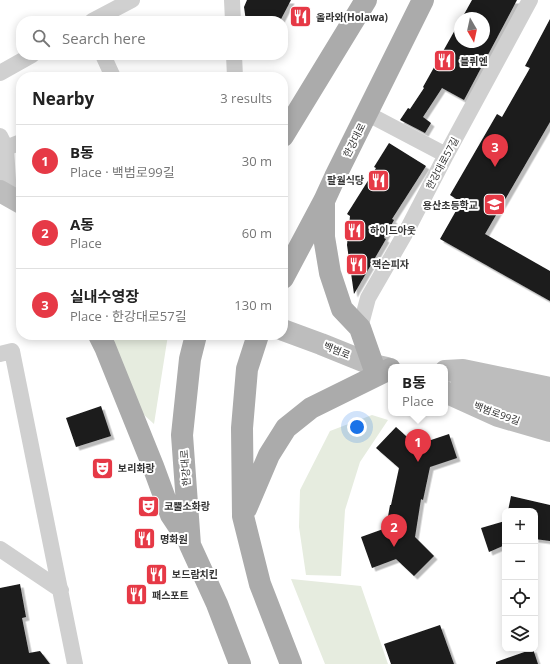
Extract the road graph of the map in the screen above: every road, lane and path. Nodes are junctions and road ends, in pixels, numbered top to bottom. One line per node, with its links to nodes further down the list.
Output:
1 (132, 0): 6 (street)
2 (232, 0): 7 (street)
3 (366, 0): 15 (main road)
4 (424, 0): 14 (main road, 한강대로)
5 (530, 0): 18 (street, 한강대로57길)
6 (102, 16)
7 (233, 16)
8 (23, 60): 13 (street)
9 (105, 60): 11 (street)
10 (234, 60): 12 (street)
11 (111, 72)
12 (235, 72)
13 (0, 73)
14 (368, 114): 18 (street); 20 (main road, 한강대로)
15 (288, 128)
16 (3, 142): 17 (street); 19 (street)
17 (16, 142)
18 (446, 155): 22 (street, 한강대로57길)
19 (10, 197)
20 (324, 201): 21 (main road, 한강대로); 22 (main road)
21 (288, 269)
22 (360, 328): 28 (main road)
23 (288, 332): 28 (main road, 백범로)
24 (102, 340): 38 (main road)
25 (195, 340): 38 (main road, 한강대로)
26 (256, 340): 37 (main road)
27 (0, 354): 40 (street)
28 (385, 368): 37 (main road)
29 (448, 371): 32 (main road)
30 (448, 382): 34 (main road)
31 (448, 385): 35 (main road)
32 (550, 388)
33 (448, 393): 36 (main road, 백범로99길)
34 (550, 401)
35 (550, 409)
36 (550, 431)
37 (243, 516): 43 (main road)
38 (190, 545): 42 (main road, 한강대로)
39 (0, 549): 40 (street)
40 (61, 590): 41 (street)
41 (75, 664)
42 (240, 664)
43 (291, 664)

